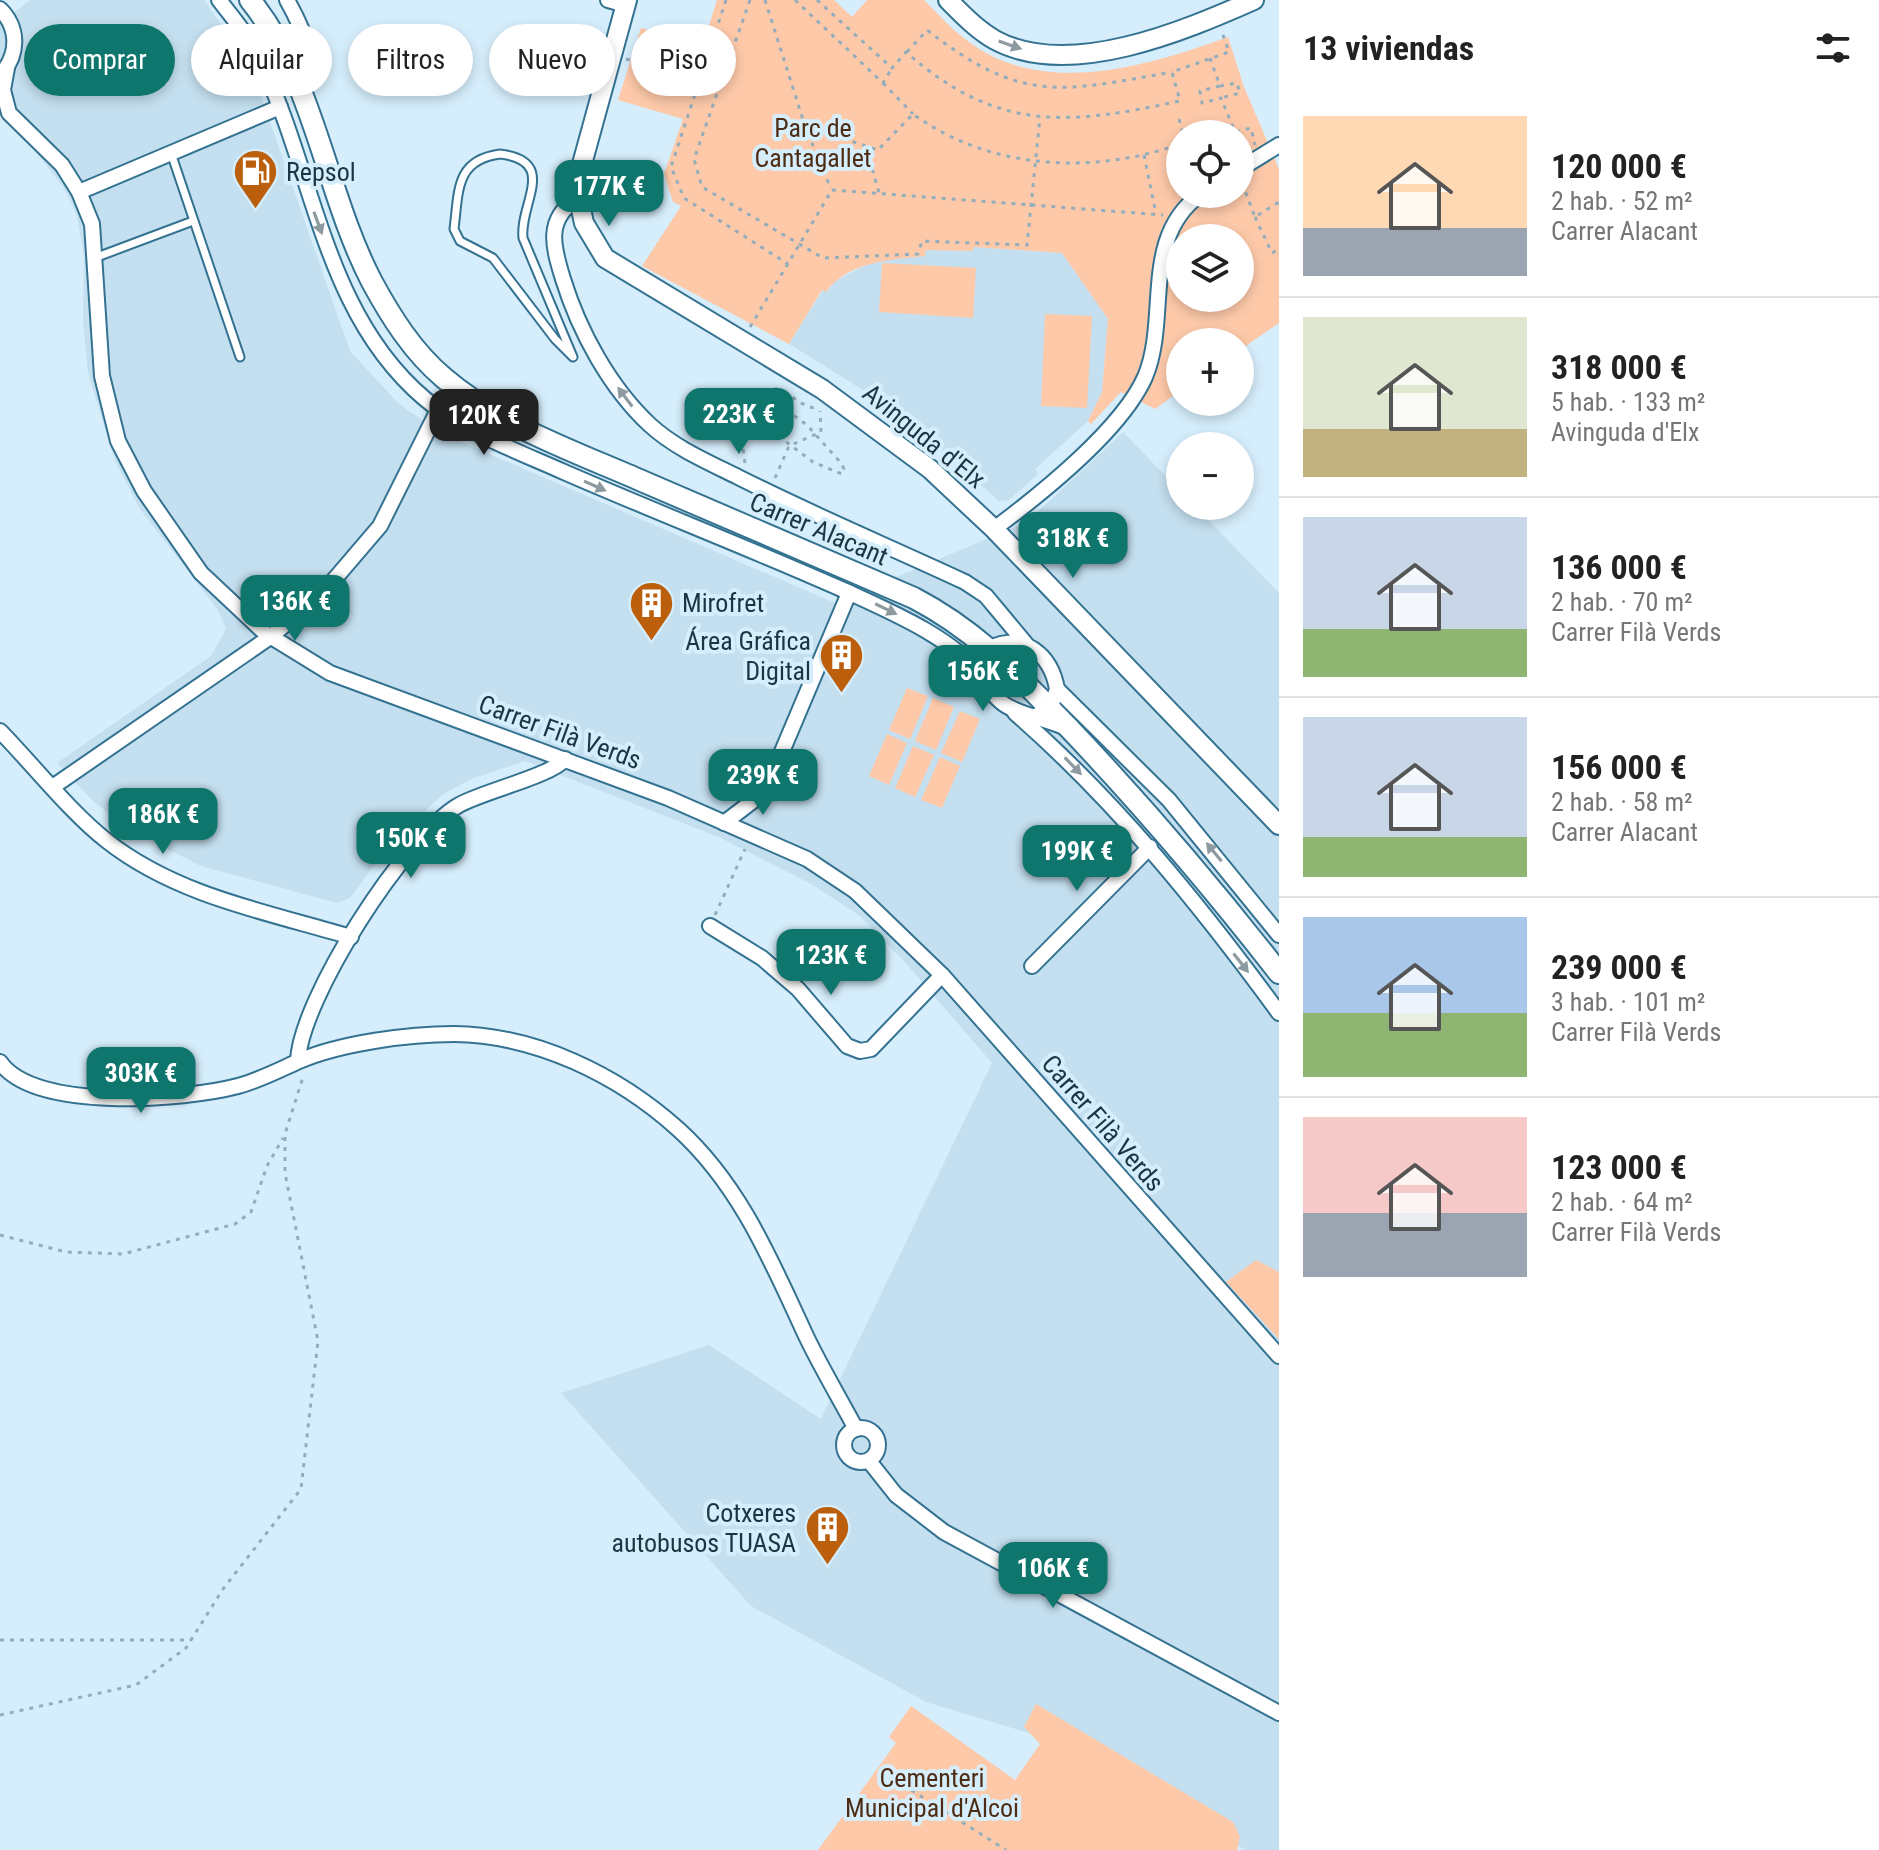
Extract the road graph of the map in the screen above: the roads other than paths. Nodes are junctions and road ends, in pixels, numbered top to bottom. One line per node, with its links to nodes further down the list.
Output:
1 (219, 0): 12 (street, Carrer Alacant)
2 (250, 0): 8 (main road, Carrer Alacant)
3 (287, 0): 9 (street)
4 (948, 0): 5 (street, one-way to 5)
5 (1254, 0)
6 (620, 2): 17 (street)
7 (0, 9): 10 (street, Carrer Filà Verds)
8 (267, 24)
9 (300, 24)
10 (4, 72): 16 (street, Carrer Filà Verds)
11 (300, 96): 26 (main road, Carrer Alacant)
12 (280, 107): 14 (street); 23 (street, Carrer Alacant, one-way to 23)
13 (1279, 145): 15 (street)
14 (171, 153): 16 (street); 19 (lane)
15 (1254, 160)
16 (79, 192): 20 (street, Carrer Filà Verds)
17 (577, 199): 24 (street, Avinguda d'Elx); 28 (street, one-way to 17)
18 (1186, 208): 24 (street)
19 (193, 221): 20 (lane); 21 (lane)
20 (97, 257): 27 (street, Carrer Filà Verds)
21 (240, 357)
22 (573, 357): 22 (lane)
23 (438, 410): 25 (street, Carrer Alacant, one-way to 25); 27 (street)
24 (994, 529): 37 (street, Avinguda d'Elx)
25 (849, 593): 30 (street, Carrer Alacant, one-way to 30); 36 (street)
26 (966, 629): 29 (main road, Carrer Alacant); 30 (street)
27 (270, 637): 34 (street, Carrer Filà Verds); 35 (street)
28 (1026, 644): 29 (street); 31 (street)
29 (998, 645): 30 (street); 31 (main road, Carrer Alacant)
30 (984, 674): 32 (street)
31 (1047, 705): 32 (street); 40 (street, Carrer Alacant, one-way to 31); 43 (main road, Carrer Alacant)
32 (1015, 713): 38 (street, one-way to 38)
33 (0, 731): 35 (street)
34 (565, 759): 36 (street, Carrer Filà Verds); 41 (street)
35 (54, 786): 41 (street)
36 (724, 823): 44 (street, Carrer Filà Verds)
37 (1279, 825)
38 (1150, 847): 42 (street); 45 (street, one-way to 45)
39 (710, 926): 44 (street)
40 (1279, 935)
41 (351, 937): 46 (street)
42 (1032, 966)
43 (1279, 973)
44 (942, 975): 48 (street, Carrer Filà Verds)
45 (1279, 1013)
46 (298, 1061): 47 (street); 49 (street)
47 (0, 1062)
48 (1279, 1356)
49 (856, 1429): 50 (street); 50 (street)
50 (869, 1461): 51 (street)
51 (1279, 1713)

